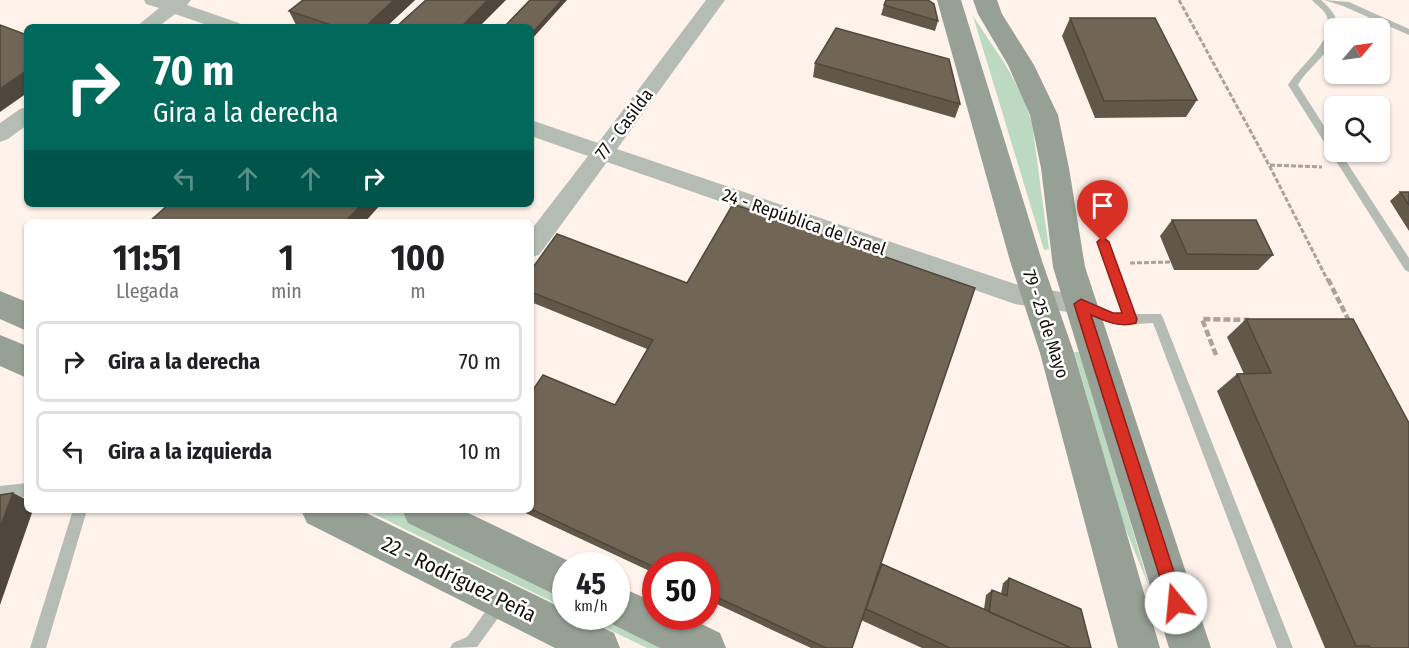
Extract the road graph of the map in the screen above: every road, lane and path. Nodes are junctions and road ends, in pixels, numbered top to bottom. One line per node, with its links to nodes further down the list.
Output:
1 (153, 0): 8 (street)
2 (716, 0): 16 (street, 77 - Casilda)
3 (949, 0): 25 (main road, 79 - 25 de Mayo)
4 (985, 0): 27 (main road)
5 (1179, 0): 18 (path)
6 (1316, 0): 15 (lane)
7 (1328, 0): 11 (lane)
8 (178, 3): 9 (street); 10 (street)
9 (150, 24)
10 (225, 24)
11 (1409, 32)
12 (24, 116): 14 (street)
13 (534, 129): 16 (street, 24 - República de Israel)
14 (0, 134)
15 (1324, 134)
16 (603, 153): 21 (street, 77 - Casilda); 25 (street, 24 - República de Israel)
17 (1342, 162): 19 (lane)
18 (1269, 165): 19 (path); 32 (path)
19 (1346, 168): 24 (lane)
20 (1103, 242): 23 (lane)
21 (534, 244)
22 (1171, 262): 23 (path)
23 (1112, 264): 29 (lane)
24 (1409, 267)
25 (1039, 297): 27 (street, 24 - República de Israel); 49 (main road, 79 - 25 de Mayo)
26 (0, 304): 28 (main road)
27 (1081, 304): 29 (lane); 50 (main road)
28 (24, 316)
29 (1131, 319): 51 (lane)
30 (1258, 320): 35 (path)
31 (1337, 320): 32 (path)
32 (1349, 320): 33 (path)
33 (1354, 330)
34 (0, 349): 36 (main road)
35 (1216, 354)
36 (24, 361)
37 (24, 490): 38 (lane)
38 (0, 493)
39 (79, 513): 45 (lane)
40 (329, 513): 43 (main road, 22 - Rodríguez Peña)
41 (427, 513): 42 (main road)
42 (552, 573)
43 (503, 600): 46 (lane); 47 (main road, 22 - Rodríguez Peña)
44 (630, 612): 48 (main road)
45 (39, 648)
46 (458, 648)
47 (599, 648)
48 (705, 648)
49 (1139, 648)
50 (1190, 648)
51 (1285, 648)

